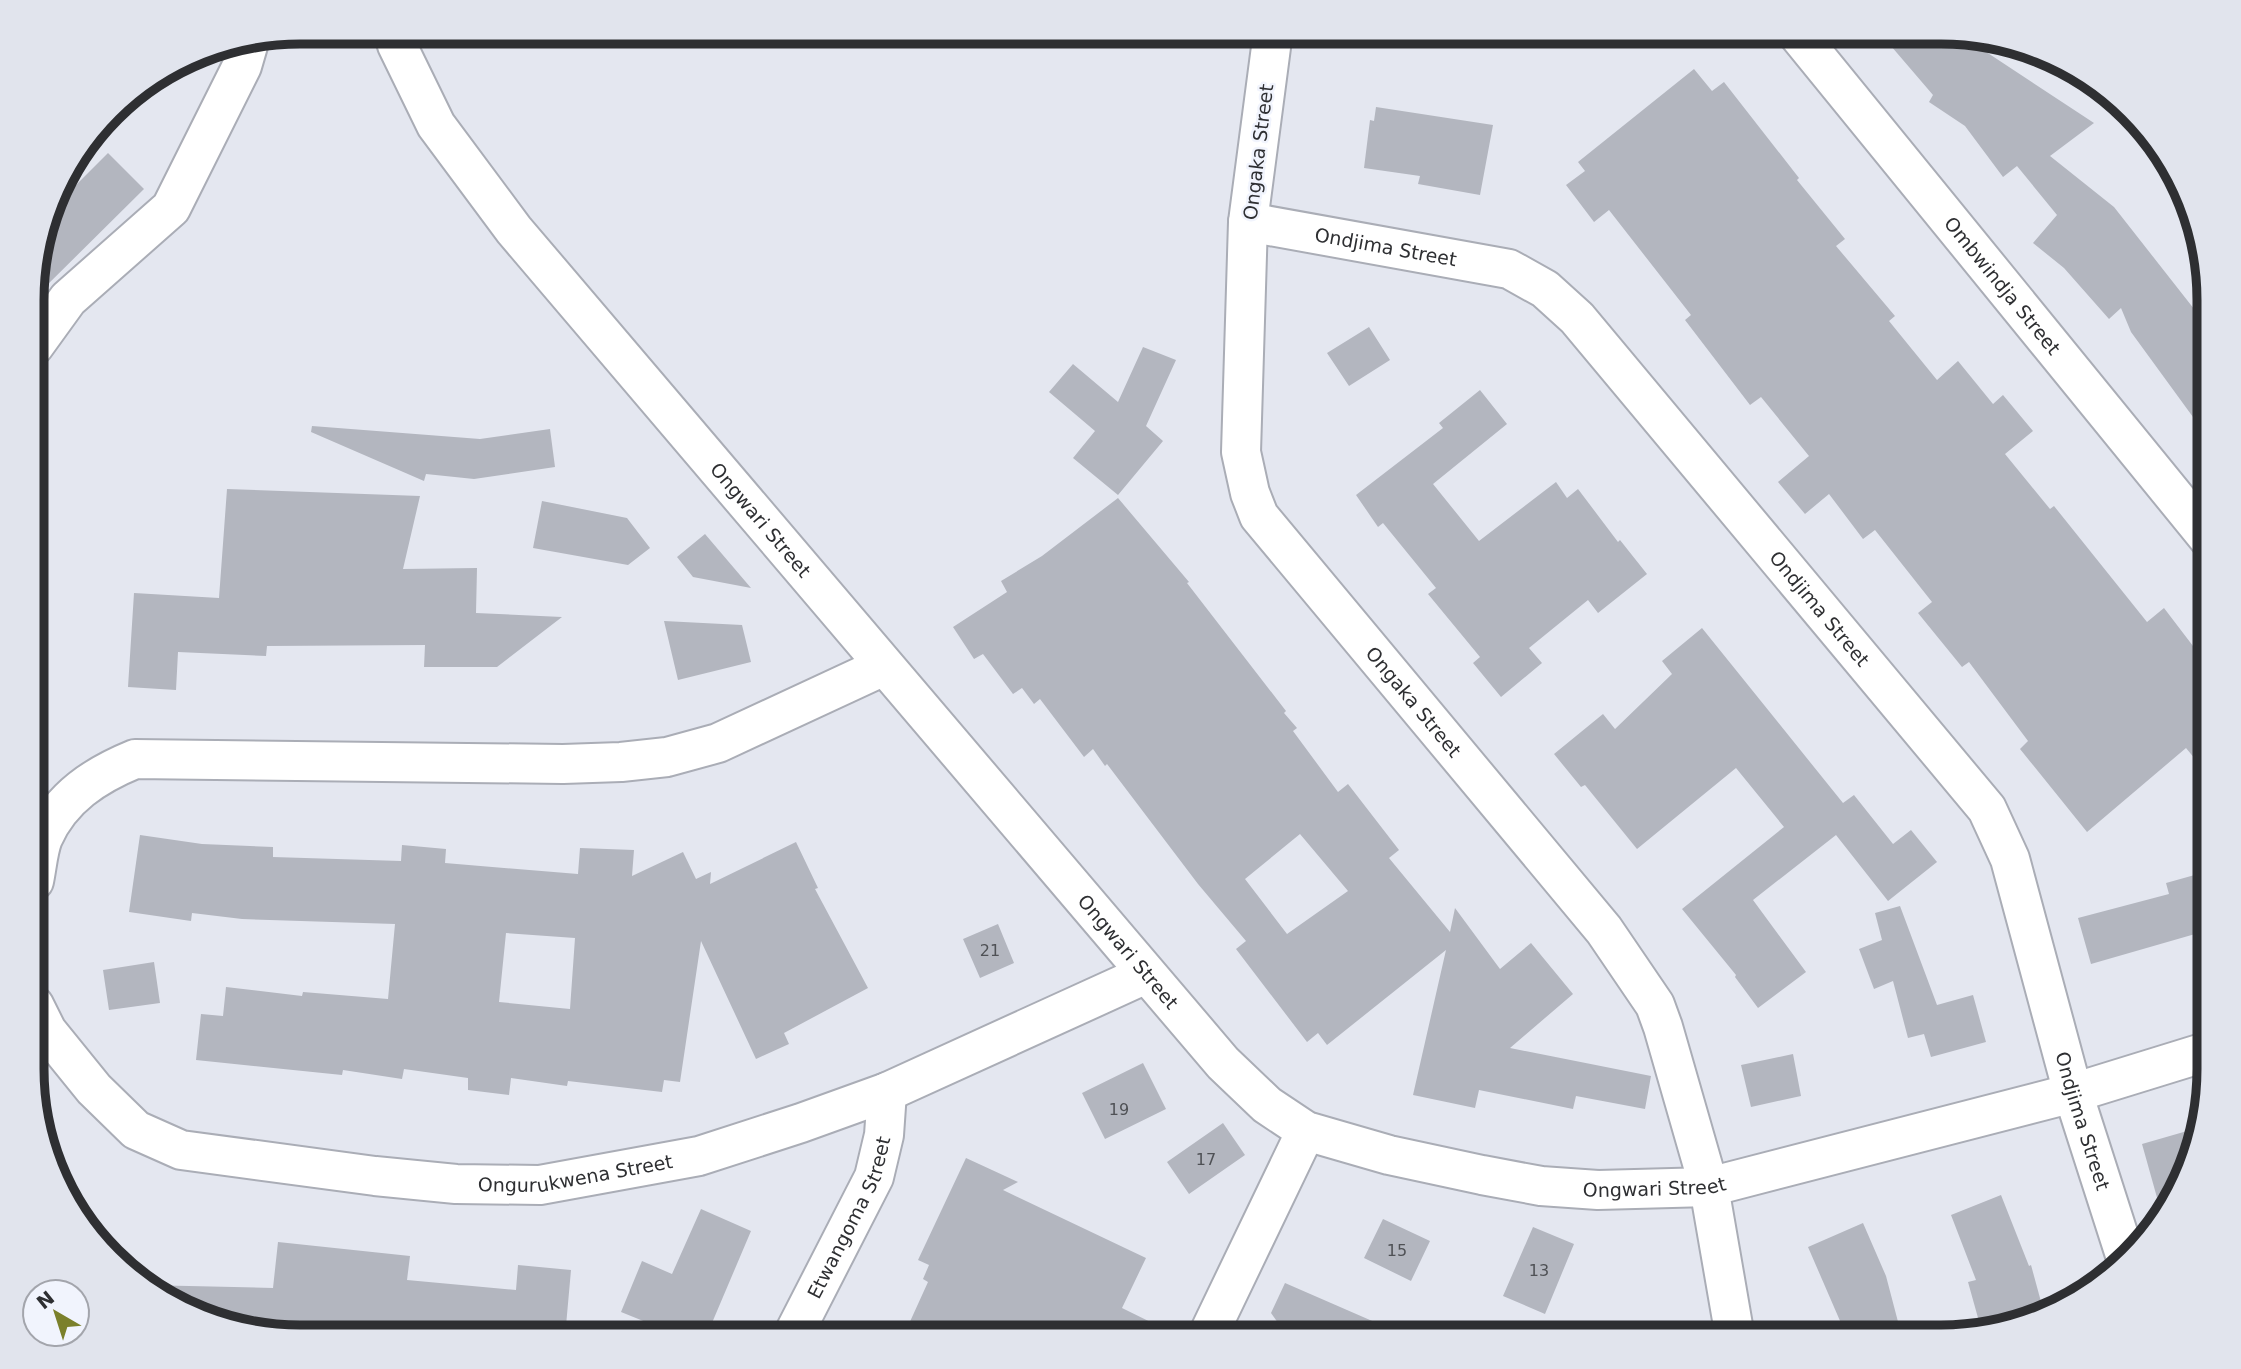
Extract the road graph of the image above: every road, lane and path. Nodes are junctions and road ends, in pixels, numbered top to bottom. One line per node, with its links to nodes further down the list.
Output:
1 (397, 44): 8 (street, Ongwari Street)
2 (1271, 44): 5 (street, Ongaka Street)
3 (1806, 44): 7 (street, Ombwindja Street)
4 (247, 50): 6 (street)
5 (1248, 222): 14 (street, Ondjima Street); 16 (street, Ongaka Street)
6 (44, 332)
7 (2197, 524)
8 (884, 666): 9 (street); 10 (street, Ongwari Street)
9 (44, 837)
10 (1146, 974): 13 (street, Ongurukwena Street); 15 (street, Ongwari Street)
11 (44, 1025): 13 (street, Ongurukwena Street)
12 (2197, 1055): 14 (street, Ongwari Street)
13 (887, 1092): 18 (street, Etwangoma Street)
14 (2074, 1093): 16 (street, Ongwari Street); 17 (street, Ondjima Street)
15 (1306, 1131): 16 (street, Ongwari Street); 19 (street)
16 (1709, 1187): 20 (street, Ongaka Street)
17 (2123, 1249)
18 (799, 1325)
19 (1213, 1325)
20 (1733, 1325)

